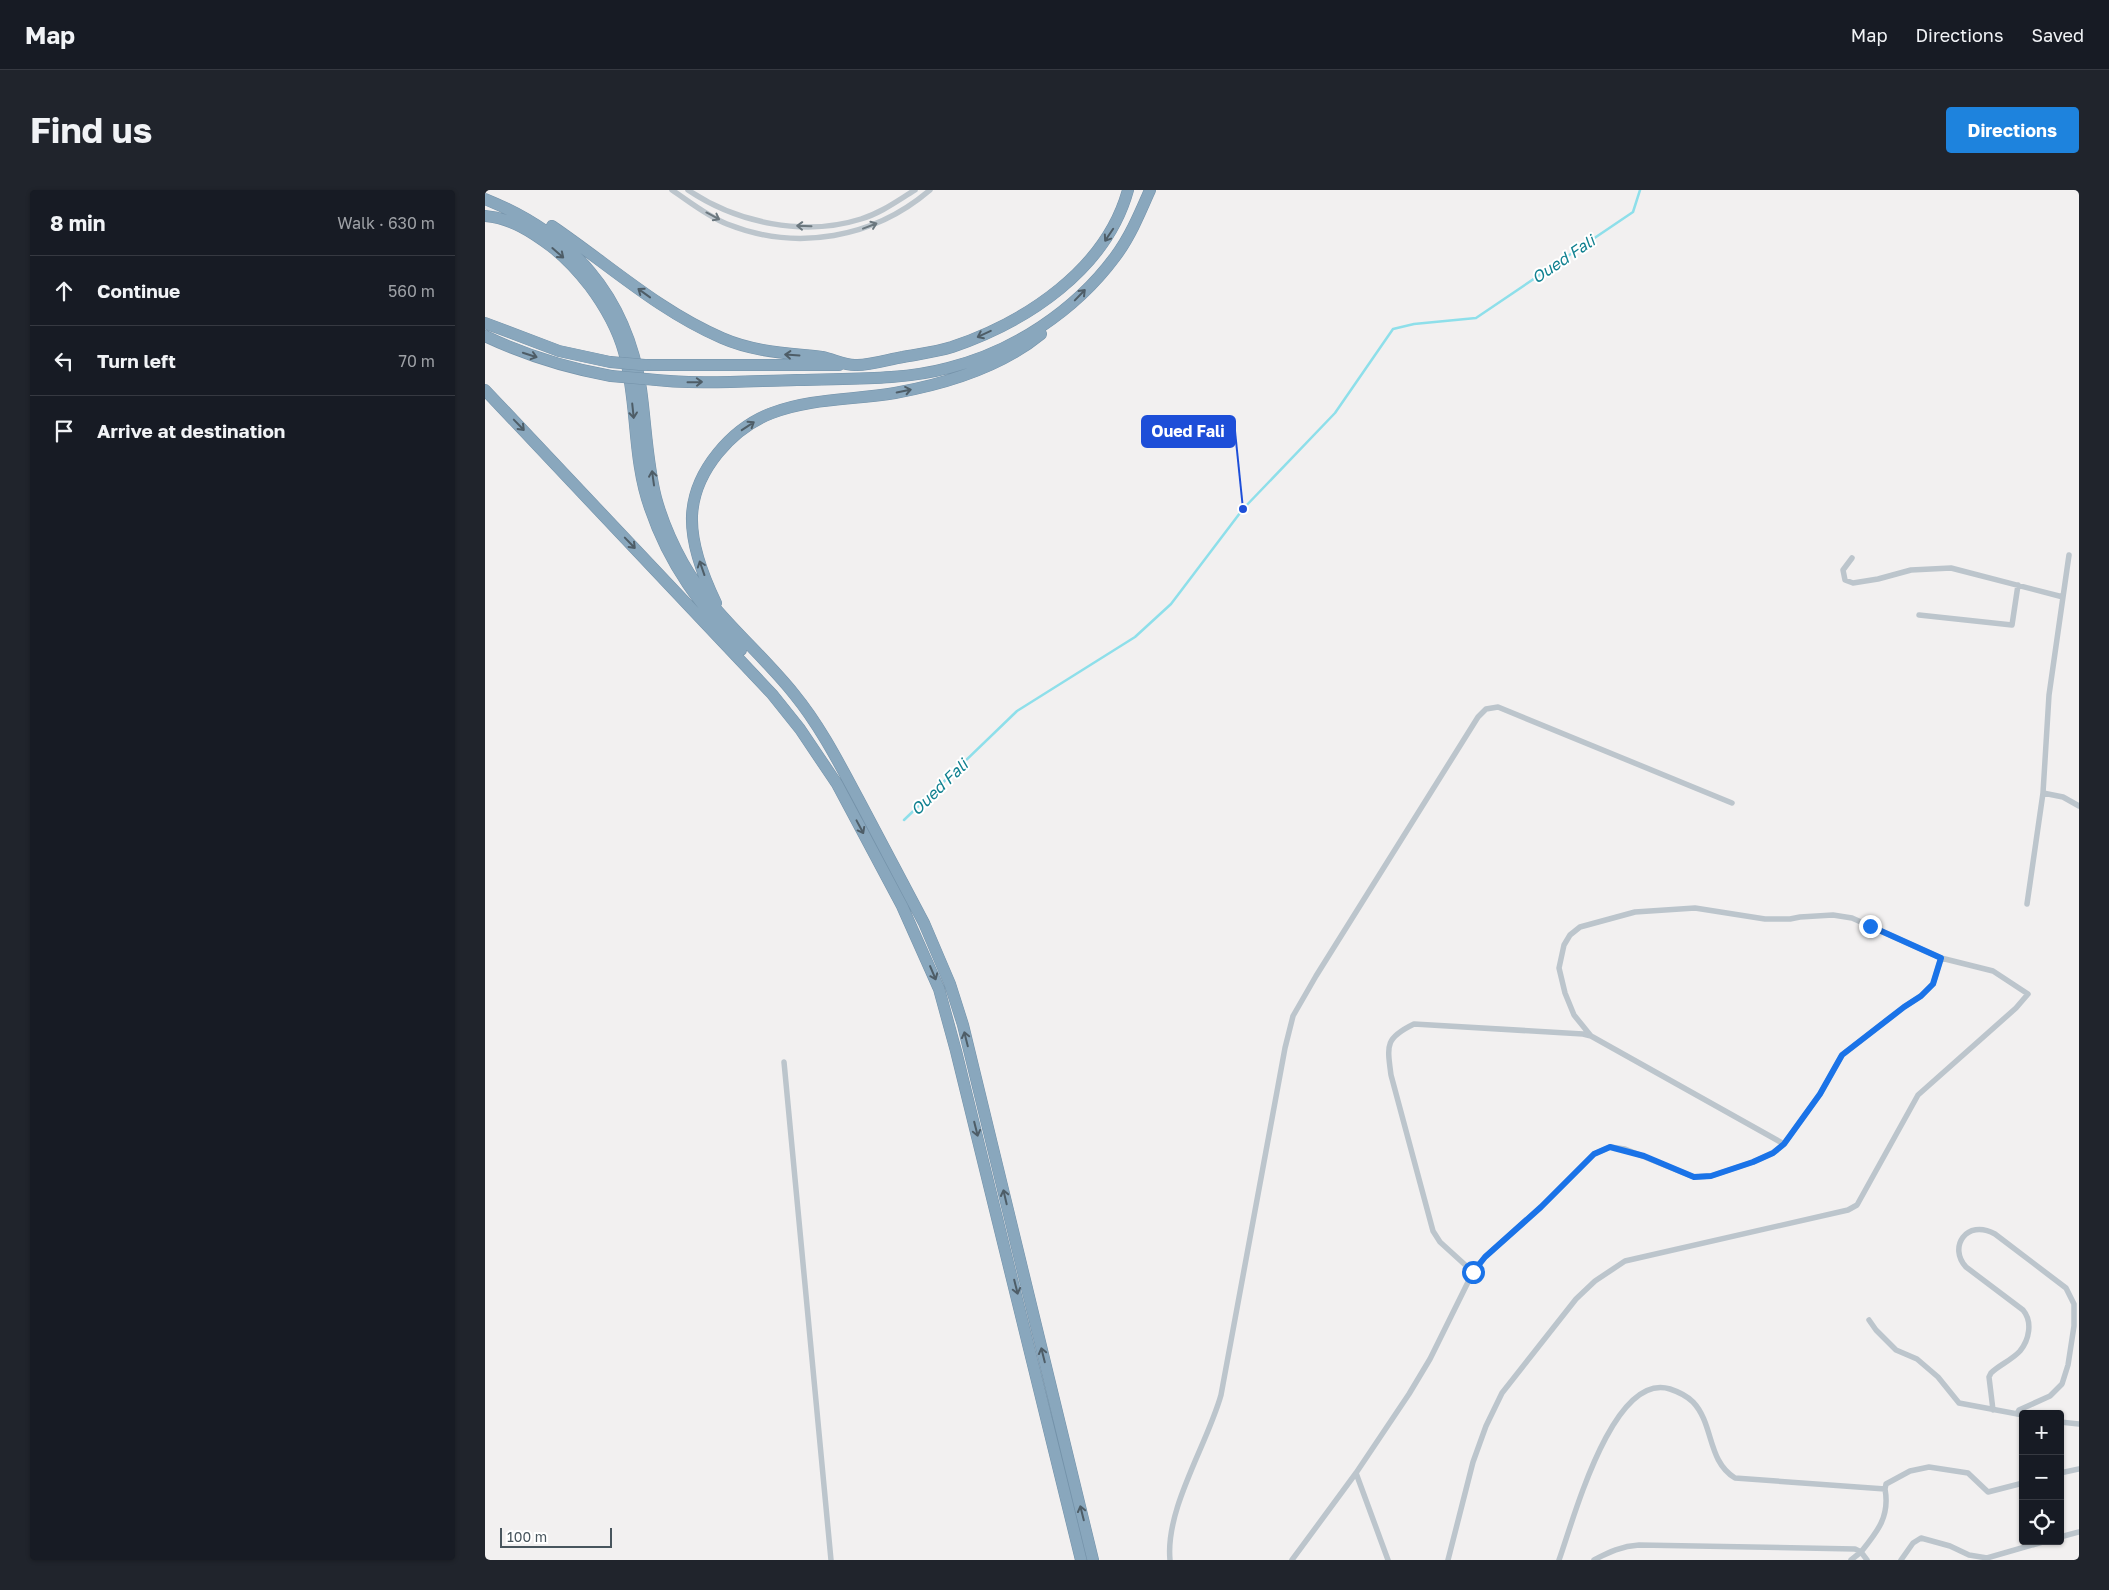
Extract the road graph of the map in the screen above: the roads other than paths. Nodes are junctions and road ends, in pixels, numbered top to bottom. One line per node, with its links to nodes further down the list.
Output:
1 (672, 190): 4 (street, one-way to 4)
2 (689, 190): 3 (street, one-way to 2)
3 (915, 190)
4 (930, 190)
5 (1128, 190): 12 (highway, one-way to 12)
6 (1150, 190): 9 (highway, one-way to 6)
7 (485, 198): 12 (highway, one-way to 7); 18 (highway, one-way to 7)
8 (485, 216): 20 (highway, one-way to 20)
9 (1063, 310): 11 (highway, one-way to 9, bridge); 18 (highway, one-way to 9)
10 (485, 323): 12 (highway, bridge)
11 (485, 336)
12 (855, 366)
13 (485, 390): 20 (highway, one-way to 20)
14 (2069, 555): 17 (street)
15 (1851, 558): 16 (street)
16 (2018, 585): 17 (street); 19 (street)
17 (2063, 596): 21 (street)
18 (721, 613): 47 (highway, one-way to 18)
19 (1919, 615)
20 (820, 757): 46 (highway, one-way to 46)
21 (2043, 793): 23 (street); 24 (street)
22 (1732, 803): 48 (street)
23 (2079, 806)
24 (2027, 904)
25 (1941, 958): 26 (street); 28 (street); 51 (street)
26 (1591, 1036): 28 (street); 29 (street)
27 (784, 1062): 45 (street)
28 (1784, 1144): 29 (street)
29 (1473, 1272): 38 (street)
30 (1869, 1320): 31 (street)
31 (1993, 1410): 32 (street); 33 (street)
32 (2019, 1410)
33 (2019, 1415)
34 (2064, 1422): 35 (street)
35 (2079, 1424)
36 (2079, 1468): 37 (street)
37 (2064, 1472)
38 (1356, 1473): 49 (street); 50 (street)
39 (2019, 1484): 40 (street)
40 (1885, 1489): 44 (street); 52 (street)
41 (2079, 1532): 42 (street)
42 (2064, 1536)
43 (2032, 1545): 56 (street)
44 (1861, 1552): 53 (street); 54 (street); 55 (street)
45 (831, 1560)
46 (1081, 1560)
47 (1093, 1560)
48 (1170, 1560)
49 (1292, 1560)
50 (1388, 1560)
51 (1448, 1560)
52 (1559, 1560)
53 (1595, 1560)
54 (1851, 1560)
55 (1867, 1560)
56 (1901, 1560)

